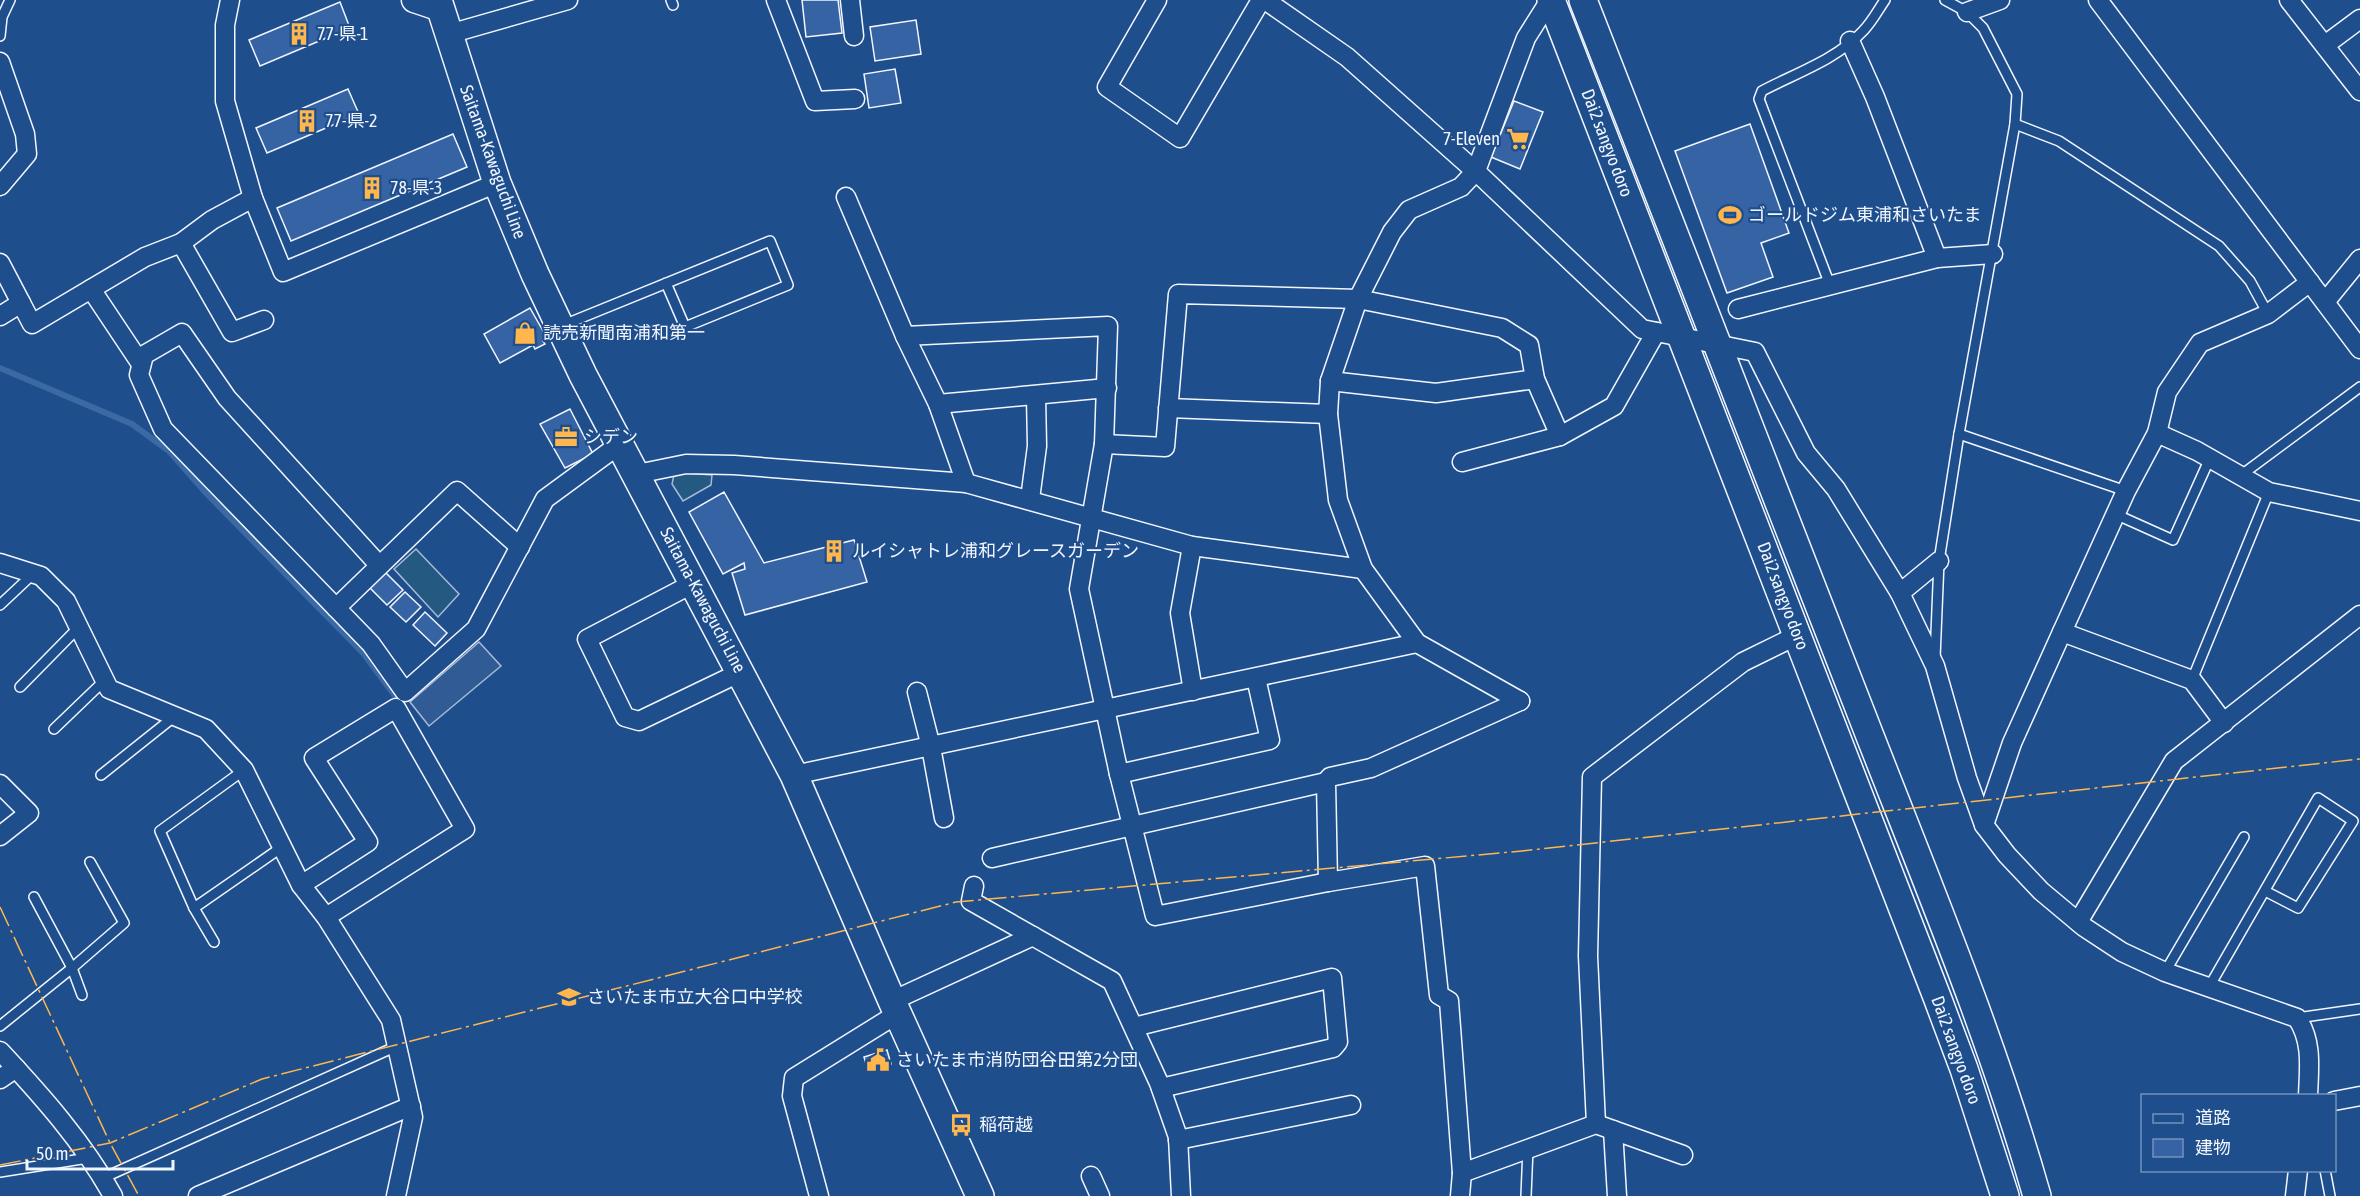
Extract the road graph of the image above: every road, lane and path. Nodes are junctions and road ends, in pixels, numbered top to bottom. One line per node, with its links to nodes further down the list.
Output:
1 (10, 0): 19 (lane)
2 (231, 0): 31 (street)
3 (414, 0): 17 (street)
4 (568, 0): 17 (street)
5 (776, 0): 25 (street)
6 (850, 0): 20 (street)
7 (1157, 0): 8 (street)
8 (1263, 0): 27 (street)
9 (1551, 0): 27 (street); 49 (main road, Dai2 sangyo doro)
10 (1583, 0): 51 (main road, Dai2 sangyo doro)
11 (1885, 0): 21 (lane)
12 (1945, 0): 16 (lane)
13 (2000, 0): 16 (street)
14 (2098, 0): 37 (street)
15 (2289, 0): 22 (street)
16 (1967, 12): 26 (lane)
17 (443, 14): 28 (main road, Saitama-Kawaguchi Line)
18 (2360, 19): 22 (street)
19 (0, 36)
20 (854, 36)
21 (1850, 41): 34 (street); 39 (lane)
22 (2325, 45): 24 (street)
23 (0, 62): 29 (street)
24 (2360, 91)
25 (855, 99)
26 (2015, 124): 33 (lane); 45 (lane)
27 (1476, 171): 41 (street); 49 (street)
28 (497, 183): 31 (street); 48 (main road, Saitama-Kawaguchi Line)
29 (0, 186)
30 (846, 197): 50 (street)
31 (253, 198): 32 (street)
32 (181, 243): 40 (street); 47 (street)
33 (1993, 254): 34 (street); 63 (lane)
34 (1937, 258): 39 (street)
35 (2360, 259): 42 (street)
36 (0, 263): 43 (street)
37 (2310, 282): 42 (street); 45 (street)
38 (666, 283): 38 (lane); 48 (lane)
39 (1830, 285): 44 (street)
40 (91, 289): 43 (street); 53 (street)
41 (1358, 299): 54 (street); 55 (street); 60 (street)
42 (2325, 302): 52 (street)
43 (21, 303): 46 (street)
44 (1738, 309)
45 (2268, 314): 62 (street)
46 (0, 316)
47 (264, 320)
48 (559, 327): 65 (main road, Saitama-Kawaguchi Line)
49 (1669, 335): 51 (street); 64 (street); 92 (main road, Dai2 sangyo doro)
50 (905, 336): 57 (street); 59 (street)
51 (1720, 344): 86 (street); 173 (main road, Dai2 sangyo doro)
52 (2360, 349)
53 (141, 364): 82 (street); 88 (street)
54 (1535, 379): 55 (street); 64 (street)
55 (1330, 381): 61 (street)
56 (2360, 387): 70 (lane)
57 (1107, 388): 58 (street); 66 (street)
58 (1036, 396): 59 (street); 74 (street)
59 (939, 404): 71 (street)
60 (1168, 408): 61 (street); 66 (street)
61 (1328, 414): 83 (street)
62 (2157, 433): 67 (street); 72 (street)
63 (1959, 434): 72 (lane); 80 (lane)
64 (1560, 436): 68 (street)
65 (620, 444): 69 (main road, Saitama-Kawaguchi Line); 79 (street)
66 (1104, 444): 77 (street)
67 (2210, 458): 70 (street); 76 (lane)
68 (1462, 462)
69 (637, 474): 71 (street); 85 (main road, Saitama-Kawaguchi Line)
70 (2240, 476): 73 (street)
71 (966, 483): 74 (street)
72 (2126, 491): 76 (street)
73 (2269, 492): 75 (street); 98 (lane)
74 (1030, 499): 77 (street)
75 (2360, 511)
76 (2115, 514): 91 (street)
77 (1090, 517): 78 (street); 102 (street)
78 (1192, 546): 83 (street); 100 (street)
79 (520, 547): 82 (street); 88 (street)
80 (1939, 561): 86 (street); 94 (lane)
81 (0, 563): 84 (street)
82 (380, 565): 88 (street)
83 (1363, 569): 93 (street)
84 (33, 573): 87 (lane); 90 (street)
85 (694, 583): 95 (main road, Saitama-Kawaguchi Line); 95 (street)
86 (1900, 593): 94 (street)
87 (0, 605)
88 (336, 608)
89 (2360, 615): 104 (street)
90 (79, 627): 97 (street); 99 (lane)
91 (2062, 632): 98 (street); 115 (street)
92 (1798, 635): 150 (street); 172 (main road, Dai2 sangyo doro)
93 (1417, 643): 96 (street); 111 (street)
94 (1935, 666): 115 (street)
95 (741, 672): 109 (main road, Saitama-Kawaguchi Line)
96 (1256, 678): 100 (street); 108 (street)
97 (105, 680): 103 (street); 105 (lane)
98 (2192, 680): 104 (street)
99 (20, 687)
100 (1193, 691): 102 (street)
101 (918, 692): 106 (street)
102 (1105, 709): 106 (street); 108 (street)
103 (175, 716): 107 (street); 110 (lane)
104 (2224, 723): 128 (street)
105 (54, 729)
106 (931, 747): 109 (street); 113 (street)
107 (244, 770): 118 (street); 126 (lane)
108 (1119, 774): 114 (street)
109 (794, 775): 135 (main road, Saitama-Kawaguchi Line)
110 (101, 776)
111 (1326, 782): 114 (street); 121 (street)
112 (0, 784): 116 (street)
113 (944, 818)
114 (1131, 825): 119 (street); 121 (street)
115 (1984, 825): 128 (street)
116 (0, 836)
117 (2244, 837): 132 (lane)
118 (282, 847): 122 (street); 126 (lane)
119 (992, 858)
120 (90, 862): 131 (lane)
121 (1328, 882): 159 (street)
122 (301, 885): 127 (street); 127 (street)
123 (974, 886): 129 (street)
124 (2265, 891): 124 (lane); 133 (lane)
125 (34, 897): 131 (lane)
126 (194, 908): 130 (lane)
127 (326, 917): 140 (street)
128 (2078, 922): 132 (street)
129 (1033, 936): 135 (street); 139 (street)
130 (214, 942)
131 (72, 968): 134 (lane); 138 (lane)
132 (2165, 972): 133 (street)
133 (2209, 987): 137 (street)
134 (82, 995)
135 (894, 1008): 165 (street); 166 (main road, Saitama-Kawaguchi Line)
136 (2360, 1009): 137 (lane)
137 (2297, 1018): 145 (street)
138 (0, 1026)
139 (1134, 1027): 144 (street); 144 (street)
140 (397, 1046): 149 (street); 161 (lane)
141 (0, 1051): 142 (street)
142 (16, 1068): 143 (street); 155 (street)
143 (0, 1079)
144 (1161, 1088): 152 (street)
145 (2308, 1094)
146 (2336, 1101): 147 (street)
147 (2359, 1101)
148 (1351, 1105): 152 (street)
149 (411, 1106): 163 (street); 164 (street)
150 (1596, 1124): 151 (street); 153 (street)
151 (1613, 1130): 154 (street); 171 (street)
152 (1178, 1140): 168 (street)
153 (1528, 1148): 159 (street); 170 (lane)
154 (1683, 1155)
155 (88, 1158): 156 (lane); 161 (street)
156 (0, 1172)
157 (2298, 1172): 174 (street)
158 (2325, 1172): 175 (lane)
159 (1462, 1173): 169 (street)
160 (1091, 1176): 167 (street)
161 (103, 1178): 162 (street)
162 (113, 1196)
163 (198, 1196)
164 (396, 1196)
165 (819, 1196)
166 (980, 1196)
167 (1100, 1196)
168 (1181, 1196)
169 (1460, 1196)
170 (1526, 1196)
171 (1617, 1196)
172 (2005, 1196)
173 (2037, 1196)
174 (2295, 1196)
175 (2330, 1196)

